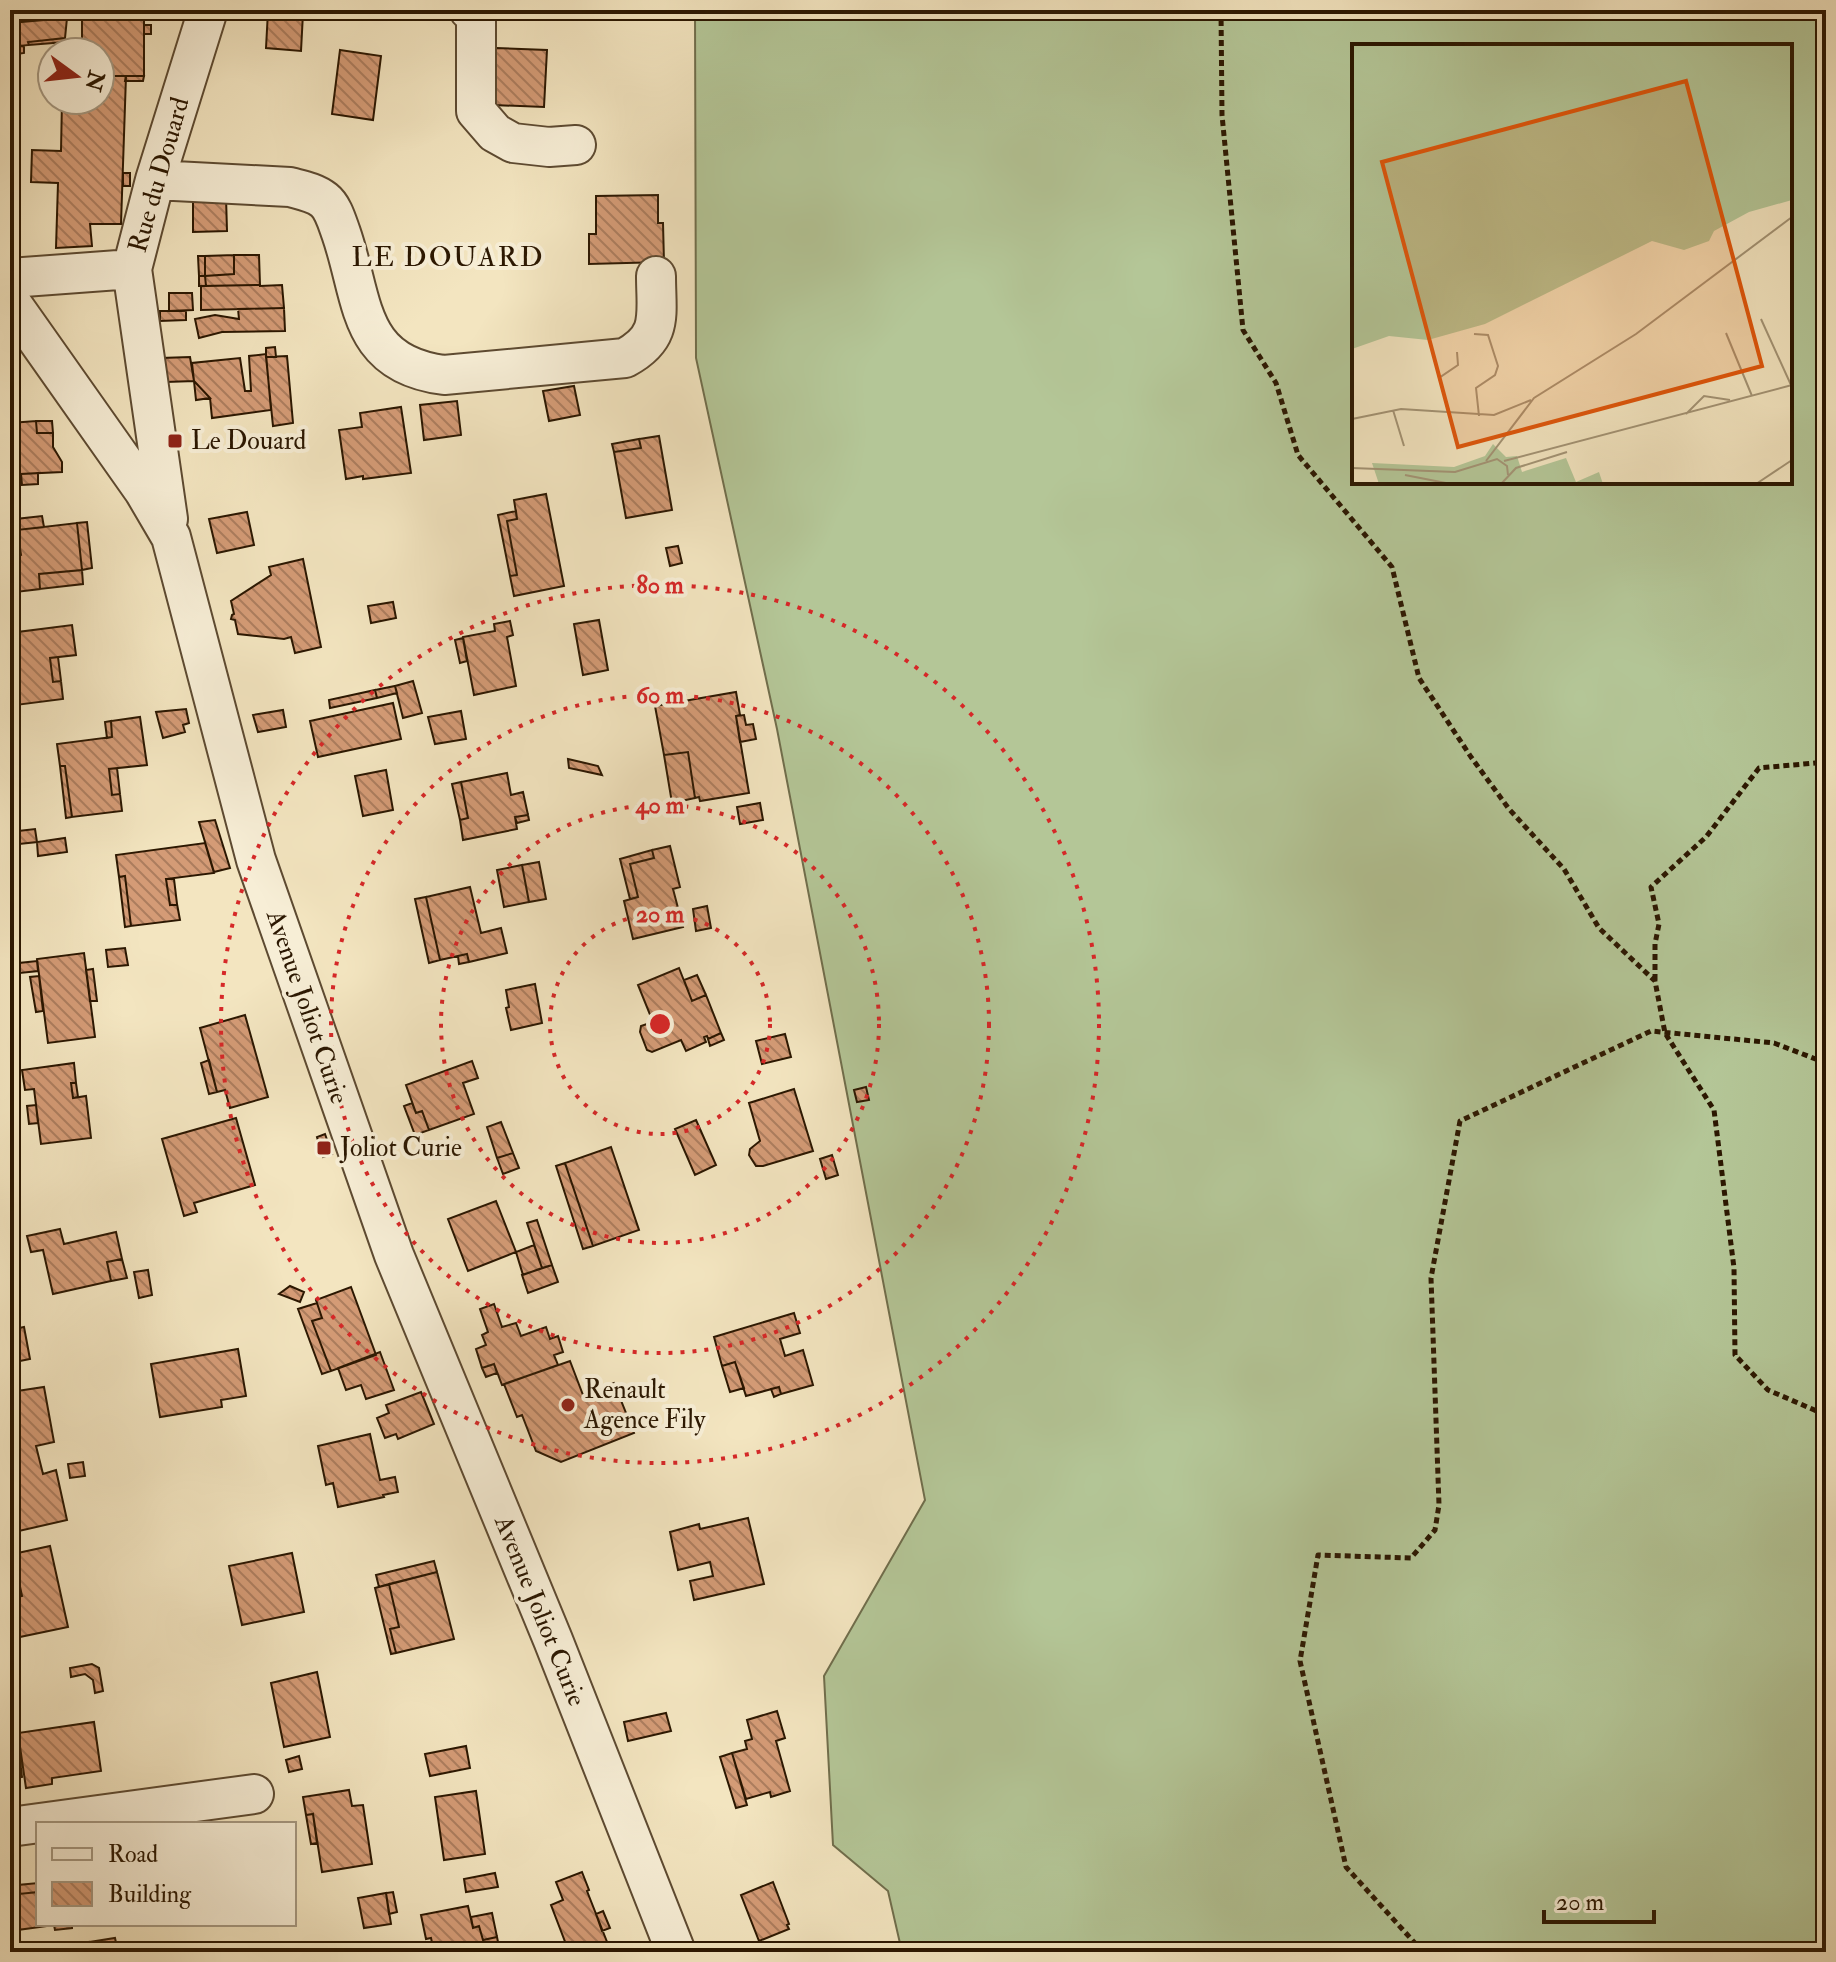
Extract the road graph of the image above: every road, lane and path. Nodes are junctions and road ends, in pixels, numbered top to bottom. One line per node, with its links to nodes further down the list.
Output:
1 (208, 10): 5 (street, Rue du Douard)
2 (469, 10): 4 (street)
3 (1221, 10): 12 (path)
4 (576, 145)
5 (155, 180): 6 (street, Rue du Douard); 7 (street)
6 (132, 269): 8 (street, Rue du Douard); 10 (street)
7 (656, 276)
8 (10, 278)
9 (10, 301): 10 (street, Avenue Joliot Curie)
10 (171, 537): 20 (street, Avenue Joliot Curie)
11 (1826, 762): 12 (path)
12 (1655, 981): 13 (path)
13 (1665, 1033): 14 (path); 15 (path); 21 (path)
14 (1826, 1063)
15 (1826, 1415)
16 (254, 1794): 17 (street)
17 (47, 1822)
18 (36, 1823): 19 (street)
19 (10, 1827)
20 (676, 1952)
21 (1423, 1952)

